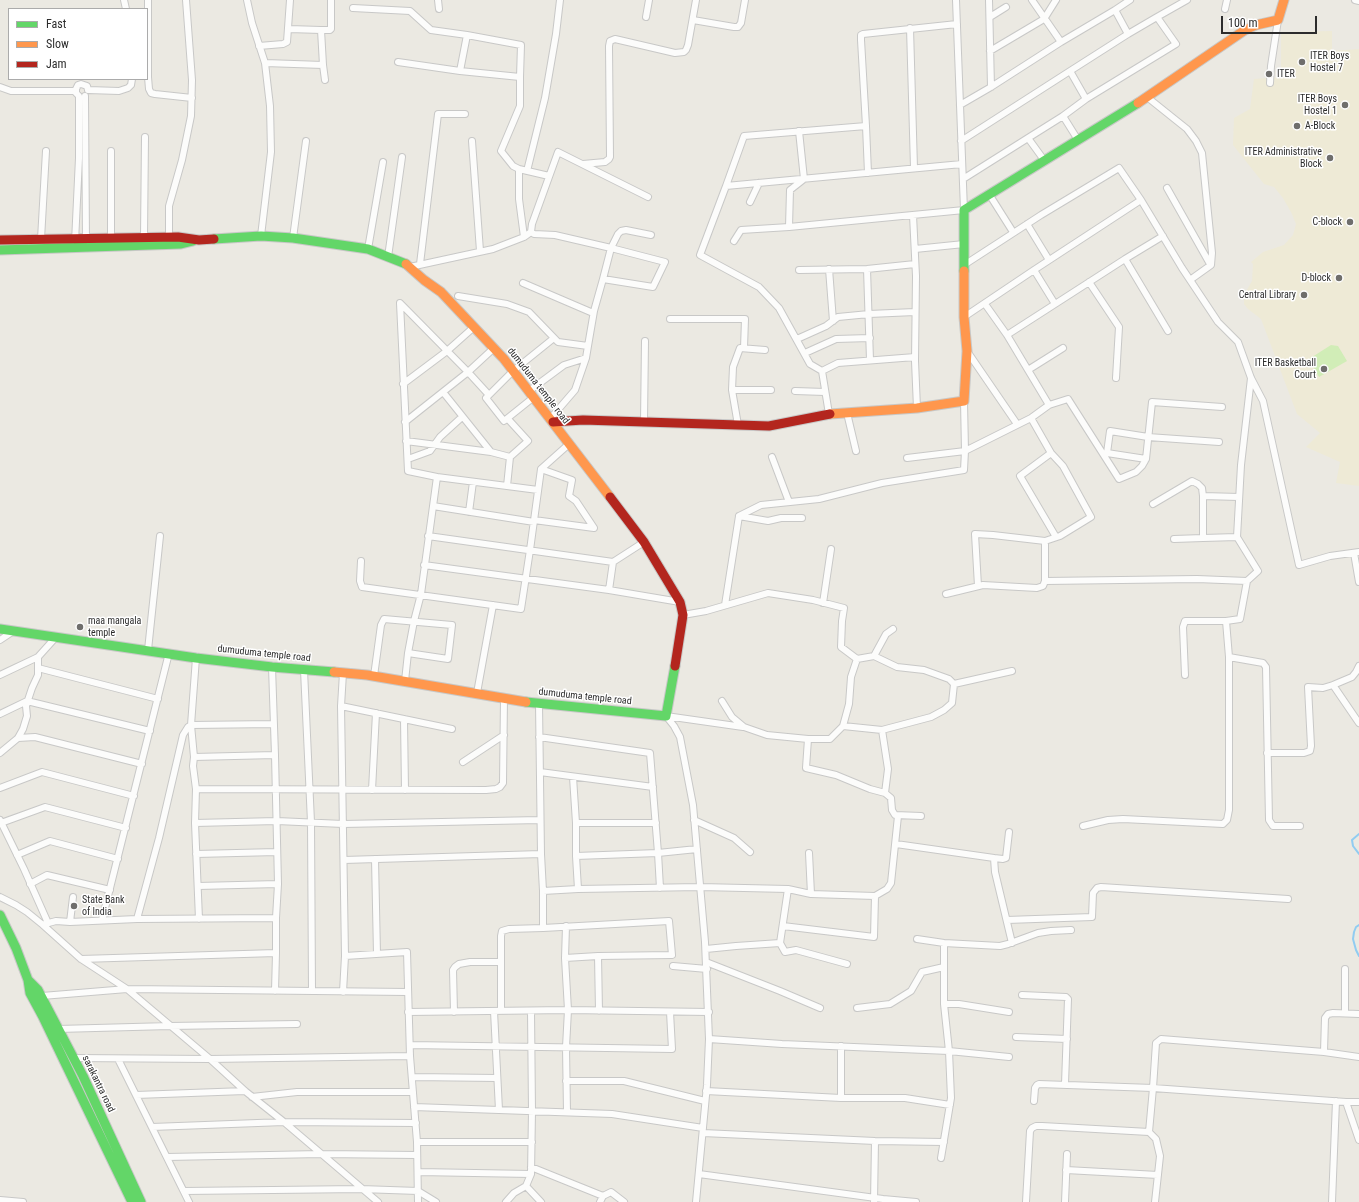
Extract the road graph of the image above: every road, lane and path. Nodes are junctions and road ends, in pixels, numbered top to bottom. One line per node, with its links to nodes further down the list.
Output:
1 (148, 0): 54 (street)
2 (186, 0): 54 (street)
3 (247, 0): 39 (street)
4 (290, 0): 34 (street)
5 (331, 0): 35 (street)
6 (438, 0): 23 (street)
7 (560, 0): 78 (street)
8 (649, 0): 27 (street)
9 (696, 0): 30 (street)
10 (745, 0): 30 (street)
11 (956, 0): 32 (street)
12 (989, 0): 26 (street)
13 (1032, 0): 29 (street)
14 (1056, 0): 29 (street)
15 (1130, 0): 25 (street)
16 (1186, 0): 28 (street)
17 (1227, 0): 24 (street)
18 (1284, 0): 31 (street)
19 (1355, 0): 20 (street)
20 (1359, 1)
21 (1006, 7): 26 (street)
22 (353, 8): 37 (street)
23 (439, 8)
24 (1225, 9)
25 (1115, 10): 36 (street); 38 (street)
26 (990, 17): 40 (street)
27 (646, 18)
28 (1157, 18): 36 (street); 55 (street)
29 (1044, 19): 38 (street); 40 (street)
30 (693, 20): 74 (street)
31 (1278, 20): 49 (street); 53 (street)
32 (957, 24): 33 (street); 56 (street)
33 (910, 28): 61 (street); 76 (street)
34 (288, 29): 35 (street); 39 (street)
35 (321, 30): 43 (street)
36 (1128, 34): 45 (street)
37 (467, 35): 44 (street); 46 (street)
38 (1061, 42): 51 (street)
39 (259, 46): 42 (street)
40 (990, 51): 51 (street)
41 (398, 62): 44 (street)
42 (265, 63): 43 (street); 97 (street)
43 (323, 65): 48 (street)
44 (460, 71): 46 (street)
45 (1070, 71): 55 (street); 68 (street)
46 (520, 77): 77 (street)
47 (132, 80): 52 (street)
48 (325, 80)
49 (1270, 83)
50 (0, 87): 52 (street)
51 (991, 87): 56 (street)
52 (82, 93): 59 (street); 60 (street)
53 (1147, 97): 65 (street); 124 (street)
54 (192, 98): 100 (street)
55 (1086, 100): 58 (street)
56 (960, 105): 68 (street)
57 (465, 114): 121 (street)
58 (1062, 116): 64 (street); 65 (street)
59 (79, 121): 60 (street); 102 (street)
60 (86, 121): 103 (street)
61 (866, 126): 62 (street); 79 (street)
62 (799, 131): 81 (street); 84 (street)
63 (145, 137): 99 (street)
64 (1028, 138): 72 (street); 82 (street)
65 (1078, 140): 72 (street)
66 (306, 141): 105 (street)
67 (472, 141): 117 (street)
68 (961, 141): 75 (street)
69 (111, 151): 104 (street)
70 (46, 152): 106 (street)
71 (402, 157): 118 (street)
72 (1044, 160): 86 (street)
73 (383, 162): 114 (street)
74 (582, 164): 80 (street); 87 (street)
75 (962, 164): 76 (street); 82 (street)
76 (914, 168): 79 (street)
77 (519, 169): 78 (street); 101 (street)
78 (527, 171): 80 (street)
79 (868, 173): 81 (street)
80 (549, 176): 94 (street)
81 (804, 179): 83 (street); 93 (street)
82 (963, 179): 90 (street)
83 (759, 183): 84 (street); 89 (street)
84 (726, 186): 148 (street)
85 (1167, 188): 124 (street)
86 (989, 194): 90 (street); 95 (street)
87 (648, 196)
88 (1141, 200): 92 (street); 98 (street); 120 (street)
89 (750, 202)
90 (964, 210): 91 (street); 110 (street)
91 (913, 215): 93 (street); 115 (street)
92 (1028, 224): 95 (street); 120 (street)
93 (789, 227): 109 (street)
94 (531, 232): 101 (street); 113 (street)
95 (1013, 232): 123 (street)
96 (651, 235): 113 (street)
97 (260, 236): 105 (street, dumuduma temple road); 108 (street, dumuduma temple road)
98 (1163, 236): 119 (street); 131 (street)
99 (144, 237): 100 (street); 104 (street)
100 (169, 237): 108 (street)
101 (524, 237): 117 (street)
102 (75, 238): 103 (street); 106 (street); 111 (street)
103 (86, 238): 104 (street); 112 (street)
104 (111, 238)
105 (293, 238): 114 (street, dumuduma temple road)
106 (41, 239): 107 (street)
107 (0, 240)
108 (199, 240): 112 (street)
109 (734, 241)
110 (964, 244): 115 (street); 123 (street)
111 (75, 248): 112 (street); 116 (street)
112 (87, 248)
113 (611, 248): 130 (street); 130 (street)
114 (368, 249): 118 (street, dumuduma temple road)
115 (915, 249): 122 (street)
116 (0, 250)
117 (480, 251): 121 (street)
118 (388, 257): 125 (street, dumuduma temple road)
119 (1125, 259): 132 (street); 144 (street)
120 (1049, 260): 129 (street)
121 (420, 264): 125 (street)
122 (915, 264): 127 (street); 137 (street)
123 (964, 265): 140 (street)
124 (1211, 265): 131 (street)
125 (410, 267): 143 (street, dumuduma temple road)
126 (829, 269): 127 (street); 128 (street); 142 (street)
127 (866, 269): 139 (street)
128 (799, 270)
129 (1034, 270): 135 (street); 136 (street)
130 (603, 279): 138 (street)
131 (1190, 280): 166 (street)
132 (1089, 282): 136 (street); 165 (street)
133 (523, 283): 138 (street)
134 (458, 296): 146 (street)
135 (985, 304): 140 (street); 145 (street)
136 (1055, 304): 145 (street)
137 (915, 312): 139 (street); 158 (street)
138 (593, 314): 150 (street)
139 (869, 314): 142 (street); 147 (street)
140 (964, 317): 156 (street)
141 (670, 319): 152 (street)
142 (833, 321): 148 (street)
143 (474, 327): 151 (street, dumuduma temple road); 155 (street)
144 (1168, 331)
145 (1006, 335): 161 (street)
146 (554, 338): 150 (street); 162 (street)
147 (870, 338): 157 (street); 160 (street)
148 (797, 339): 157 (street)
149 (646, 341): 186 (street)
150 (588, 346): 159 (street)
151 (494, 348): 162 (street, dumuduma temple road); 164 (street)
152 (744, 348): 154 (street); 168 (street)
153 (1063, 348): 161 (street)
154 (765, 350)
155 (447, 351): 164 (street); 167 (street); 167 (street)
156 (967, 351): 175 (street); 187 (street)
157 (805, 353): 163 (street)
158 (915, 357): 160 (street); 178 (street)
159 (586, 358): 173 (street); 184 (street)
160 (870, 360): 163 (street)
161 (1028, 370): 176 (street)
162 (513, 371): 173 (street, dumuduma temple road); 174 (street)
163 (822, 371): 172 (street)
164 (468, 372): 171 (street); 174 (street)
165 (1116, 378)
166 (1251, 378): 209 (street); 227 (street)
167 (403, 384): 185 (street)
168 (732, 390): 169 (street); 188 (street)
169 (770, 390)
170 (795, 391): 172 (street)
171 (442, 392): 181 (street); 185 (street)
172 (825, 392): 180 (street)
173 (531, 394): 183 (street); 184 (street, dumuduma temple road)
174 (489, 396): 183 (street)
175 (964, 401): 178 (street); 195 (street)
176 (1049, 405): 182 (street); 202 (street)
177 (1222, 407): 189 (street)
178 (917, 408): 179 (street)
179 (847, 413): 180 (street); 194 (street)
180 (829, 414): 188 (street)
181 (462, 417): 193 (street); 196 (street)
182 (1031, 418): 187 (street); 197 (street)
183 (508, 419): 198 (street)
184 (552, 421): 186 (street); 192 (street, dumuduma temple road)
185 (405, 422): 190 (street)
186 (644, 422): 188 (street)
187 (1017, 424): 195 (street)
188 (738, 425)
189 (1148, 437): 191 (street); 202 (street); 202 (street)
190 (406, 441): 193 (street); 201 (street)
191 (1218, 442)
192 (569, 444): 203 (street); 224 (street, dumuduma temple road)
193 (434, 445): 196 (street); 201 (street)
194 (856, 450)
195 (965, 451): 200 (street); 210 (street)
196 (490, 452): 198 (street)
197 (1051, 453): 219 (street); 219 (street)
198 (510, 457): 206 (street)
199 (772, 457): 210 (street)
200 (907, 458)
201 (408, 459): 204 (street)
202 (1146, 459)
203 (541, 469): 207 (street); 216 (street)
204 (437, 477): 205 (street); 212 (street)
205 (473, 482): 206 (street); 213 (street)
206 (507, 486): 207 (street)
207 (538, 490): 216 (street)
208 (1203, 496): 209 (street); 211 (street); 221 (street)
209 (1239, 497): 220 (street)
210 (789, 502): 214 (street)
211 (1153, 504)
212 (433, 506): 213 (street); 218 (street)
213 (469, 512): 216 (street)
214 (739, 516): 215 (street); 242 (street)
215 (802, 518)
216 (534, 521): 226 (street)
217 (160, 536): 251 (street)
218 (428, 536): 226 (street); 230 (street)
219 (1056, 537): 223 (street)
220 (1237, 537): 221 (street); 233 (street)
221 (1203, 538): 222 (street)
222 (1174, 539)
223 (1045, 541): 232 (street); 235 (street)
224 (644, 542): 229 (street); 239 (street, dumuduma temple road)
225 (831, 549): 240 (street)
226 (530, 550): 229 (street); 231 (street)
227 (1356, 552): 234 (street)
228 (361, 561): 237 (street)
229 (613, 562): 236 (street)
230 (424, 565): 231 (street); 237 (street)
231 (526, 579): 236 (street); 241 (street)
232 (1046, 581): 233 (street); 235 (street)
233 (1247, 581): 245 (street)
234 (1359, 582)
235 (978, 586): 238 (street)
236 (609, 590): 239 (street)
237 (421, 594): 241 (street); 244 (street)
238 (946, 594)
239 (680, 602): 243 (street, dumuduma temple road)
240 (823, 603): 242 (street); 258 (street)
241 (493, 605): 271 (street)
242 (725, 605): 243 (street)
243 (683, 615): 280 (street, dumuduma temple road)
244 (414, 621): 253 (street); 253 (street); 267 (street)
245 (1226, 621): 256 (street); 266 (street)
246 (0, 629): 248 (street, dumuduma temple road)
247 (893, 629): 254 (street)
248 (12, 632): 249 (street, dumuduma temple road); 250 (street)
249 (56, 637): 251 (street, dumuduma temple road); 255 (street)
250 (0, 640)
251 (148, 650): 252 (street, dumuduma temple road)
252 (169, 653): 257 (street, dumuduma temple road); 272 (street)
253 (408, 653): 268 (street)
254 (874, 656): 258 (street); 269 (street)
255 (38, 657): 261 (street); 265 (street)
256 (1229, 657): 295 (street); 323 (street)
257 (196, 658): 260 (street, dumuduma temple road); 284 (street)
258 (857, 659): 285 (street)
259 (1359, 666): 270 (street)
260 (272, 667): 262 (street, dumuduma temple road); 283 (street)
261 (38, 668): 272 (street); 274 (street)
262 (304, 670): 264 (street, dumuduma temple road); 306 (street)
263 (1012, 672): 269 (street)
264 (343, 673): 267 (street, dumuduma temple road); 277 (street)
265 (0, 675)
266 (1185, 675)
267 (374, 676): 268 (street, dumuduma temple road)
268 (405, 681): 271 (street, dumuduma temple road)
269 (954, 684): 288 (street)
270 (1333, 685): 282 (street); 295 (street)
271 (477, 693): 273 (street, dumuduma temple road)
272 (158, 698): 289 (street)
273 (504, 698): 276 (street, dumuduma temple road); 290 (street)
274 (27, 701): 279 (street); 289 (street); 292 (street)
275 (722, 701): 286 (street)
276 (539, 704): 280 (street, dumuduma temple road); 291 (street)
277 (341, 706): 278 (street); 307 (street)
278 (376, 713): 281 (street); 308 (street)
279 (0, 714)
280 (666, 716): 286 (street); 315 (street)
281 (404, 718): 287 (street); 309 (street)
282 (1359, 723)
283 (274, 724): 284 (street); 296 (street)
284 (190, 725): 297 (street); 357 (street)
285 (843, 726): 288 (street); 293 (street)
286 (744, 727): 293 (street)
287 (452, 729)
288 (882, 730): 310 (street)
289 (150, 731): 299 (street)
290 (504, 735): 298 (street); 309 (street)
291 (539, 737): 300 (street); 302 (street)
292 (18, 738): 294 (street); 299 (street)
293 (808, 739): 310 (street)
294 (0, 753)
295 (1267, 753): 324 (street)
296 (275, 755): 297 (street); 305 (street)
297 (194, 758): 304 (street)
298 (463, 762)
299 (142, 764): 311 (street)
300 (540, 772): 301 (street); 314 (street)
301 (574, 776): 302 (street); 322 (street)
302 (653, 787): 320 (street)
303 (0, 788): 311 (street)
304 (196, 789): 305 (street); 319 (street)
305 (276, 789): 306 (street); 316 (street)
306 (309, 789): 307 (street); 318 (street)
307 (342, 790): 308 (street); 321 (street)
308 (372, 790): 309 (street)
309 (405, 790)
310 (885, 793): 312 (street)
311 (134, 796): 325 (street)
312 (898, 816): 313 (street); 327 (street)
313 (921, 816)
314 (540, 820): 321 (street); 334 (street)
315 (694, 820): 328 (street); 330 (street)
316 (277, 821): 318 (street); 319 (street); 329 (street)
317 (1, 822): 325 (street); 335 (street)
318 (311, 822): 321 (street); 387 (street)
319 (195, 823): 333 (street)
320 (656, 823): 322 (street); 331 (street)
321 (343, 824): 340 (street)
322 (576, 824): 336 (street)
323 (1083, 826)
324 (1300, 826)
325 (126, 828): 338 (street)
326 (1009, 832): 337 (street)
327 (896, 844): 337 (street); 351 (street)
328 (697, 849): 331 (street); 344 (street)
329 (277, 852): 333 (street); 342 (street)
330 (750, 852)
331 (658, 853): 336 (street); 345 (street)
332 (809, 853): 350 (street)
333 (196, 854): 343 (street)
334 (541, 854): 339 (street); 349 (street)
335 (17, 855): 338 (street); 341 (street)
336 (576, 856): 346 (street)
337 (994, 858): 360 (street)
338 (118, 859): 348 (street)
339 (374, 859): 340 (street); 373 (street)
340 (344, 860): 374 (street)
341 (30, 884): 348 (street); 362 (street)
342 (278, 884): 343 (street); 356 (street)
343 (198, 886): 358 (street)
344 (700, 887): 345 (street); 347 (street); 371 (street)
345 (660, 888): 346 (street)
346 (578, 889): 349 (street)
347 (788, 889): 350 (street); 364 (street)
348 (110, 890): 359 (street)
349 (543, 891): 365 (street)
350 (811, 894): 351 (street)
351 (875, 896): 364 (street)
352 (0, 897): 362 (street)
353 (73, 897): 361 (street)
354 (1288, 900): 360 (street)
355 (0, 915): 384 (street, sarakantra road)
356 (276, 918): 358 (street); 372 (street)
357 (137, 919): 358 (street); 359 (street)
358 (199, 919)
359 (102, 920): 361 (street)
360 (1007, 920): 370 (street)
361 (70, 922): 362 (street)
362 (46, 924): 377 (street)
363 (566, 926): 365 (street); 375 (street); 376 (street)
364 (783, 926): 368 (street)
365 (543, 928): 378 (street)
366 (1071, 930): 370 (street)
367 (918, 940): 369 (street)
368 (780, 943): 371 (street); 379 (street)
369 (944, 943): 370 (street); 382 (street)
370 (1012, 943)
371 (706, 949): 381 (street)
372 (276, 953): 377 (street); 386 (street)
373 (377, 954): 374 (street); 389 (street)
374 (345, 956): 388 (street)
375 (598, 956): 376 (street); 399 (street)
376 (565, 958): 395 (street)
377 (81, 960): 385 (street)
378 (500, 962): 397 (street); 401 (street)
379 (847, 964)
380 (673, 966): 381 (street)
381 (706, 966): 393 (street); 403 (street)
382 (944, 967): 392 (street); 394 (street)
383 (1345, 969): 405 (street)
384 (28, 980): 391 (street, sarakantra road); 476 (street, sarakantra road)
385 (127, 989): 386 (street); 391 (street); 408 (street)
386 (275, 991): 387 (street)
387 (312, 991): 388 (street)
388 (343, 992): 389 (street)
389 (408, 992): 400 (street)
390 (1022, 995): 412 (street)
391 (42, 996): 409 (street, sarakantra road)
392 (944, 1004): 404 (street); 418 (street)
393 (820, 1008)
394 (857, 1008)
395 (568, 1010): 398 (street); 399 (street); 417 (street)
396 (494, 1011): 397 (street); 401 (street); 415 (street)
397 (501, 1011): 398 (street)
398 (531, 1011): 416 (street)
399 (599, 1011): 402 (street)
400 (408, 1012): 401 (street); 413 (street)
401 (454, 1012)
402 (670, 1012): 403 (street); 417 (street)
403 (709, 1012): 411 (street)
404 (1009, 1012)
405 (1345, 1013): 406 (street); 419 (street)
406 (1359, 1014)
407 (297, 1024): 408 (street)
408 (170, 1026): 409 (street); 425 (street)
409 (58, 1029): 423 (street, sarakantra road)
410 (1016, 1037): 412 (street)
411 (710, 1039): 414 (street); 432 (street)
412 (1067, 1039): 429 (street)
413 (410, 1045): 415 (street); 420 (street)
414 (841, 1046): 418 (street); 436 (street)
415 (496, 1047): 416 (street); 427 (street)
416 (532, 1047): 417 (street); 445 (street)
417 (566, 1047): 428 (street)
418 (949, 1051): 422 (street); 442 (street)
419 (1324, 1052): 421 (street); 430 (street)
420 (410, 1056): 425 (street); 426 (street)
421 (1359, 1056)
422 (1009, 1057)
423 (73, 1058): 424 (street); 477 (street, sarakantra road)
424 (118, 1059): 425 (street); 434 (street)
425 (210, 1059): 431 (street)
426 (412, 1077): 427 (street); 433 (street)
427 (497, 1078): 444 (street)
428 (566, 1081): 437 (street); 446 (street)
429 (1065, 1084): 430 (street); 438 (street)
430 (1153, 1088): 439 (street); 451 (street)
431 (245, 1091): 434 (street); 435 (street)
432 (706, 1091): 436 (street); 437 (street)
433 (413, 1092): 435 (street); 443 (street)
434 (136, 1095): 449 (street)
435 (252, 1097): 447 (street)
436 (841, 1098): 442 (street)
437 (706, 1101): 450 (street)
438 (1034, 1101)
439 (1336, 1101): 440 (street); 491 (street)
440 (1346, 1102): 441 (street); 452 (street)
441 (1359, 1102)
442 (950, 1105): 456 (street)
443 (414, 1107): 444 (street); 448 (street)
444 (499, 1110): 445 (street)
445 (532, 1111): 446 (street); 455 (street)
446 (567, 1112): 450 (street)
447 (284, 1122): 448 (street); 449 (street); 457 (street)
448 (416, 1123): 454 (street)
449 (152, 1127): 460 (street)
450 (703, 1130): 453 (street); 466 (street)
451 (1150, 1132): 467 (street); 488 (street)
452 (1359, 1140)
453 (875, 1141): 456 (street); 474 (street)
454 (417, 1142): 455 (street); 459 (street)
455 (532, 1142): 462 (street)
456 (944, 1142): 461 (street)
457 (321, 1154): 459 (street); 460 (street); 469 (street)
458 (1067, 1154): 463 (street)
459 (417, 1155): 464 (street)
460 (167, 1157): 470 (street)
461 (941, 1158)
462 (531, 1167): 465 (street); 472 (street)
463 (1066, 1170): 467 (street); 489 (street)
464 (418, 1172): 465 (street); 471 (street)
465 (531, 1174): 468 (street)
466 (699, 1174): 474 (street); 486 (street)
467 (1158, 1175): 490 (street)
468 (526, 1186): 482 (street); 483 (street)
469 (361, 1189): 470 (street); 471 (street); 479 (street)
470 (184, 1191): 478 (street)
471 (418, 1191): 480 (street); 481 (street)
472 (603, 1196): 484 (street); 485 (street)
473 (0, 1200): 475 (street)
474 (874, 1200): 487 (street)
475 (23, 1202)
476 (132, 1202)
477 (142, 1202)
478 (189, 1202)
479 (378, 1202)
480 (418, 1202)
481 (436, 1202)
482 (506, 1202)
483 (541, 1202)
484 (600, 1202)
485 (624, 1202)
486 (696, 1202)
487 (916, 1202)
488 (1026, 1202)
489 (1064, 1202)
490 (1155, 1202)
491 (1332, 1202)

